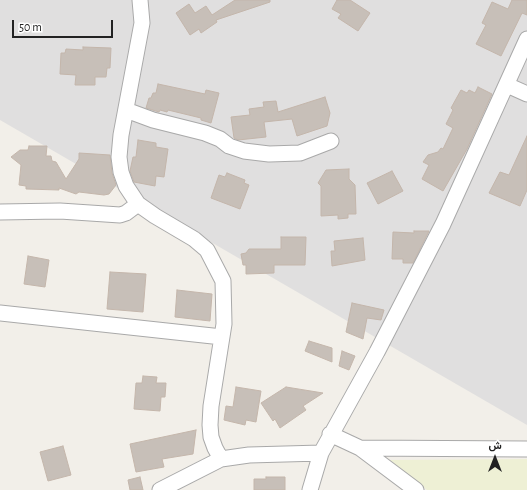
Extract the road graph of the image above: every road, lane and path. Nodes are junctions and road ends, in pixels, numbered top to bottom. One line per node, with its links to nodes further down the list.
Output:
1 (140, 0): 5 (street)
2 (527, 39): 3 (street)
3 (507, 85): 4 (street); 11 (street)
4 (527, 94)
5 (126, 110): 6 (street); 7 (street)
6 (331, 141)
7 (138, 204): 8 (street); 10 (street)
8 (0, 212)
9 (0, 313): 10 (street)
10 (222, 337): 15 (street)
11 (330, 434): 12 (street); 14 (street)
12 (360, 448): 13 (street); 18 (street)
13 (527, 449)
14 (321, 453): 15 (street); 17 (street)
15 (221, 460): 16 (street)
16 (160, 490)
17 (310, 490)
18 (416, 490)

